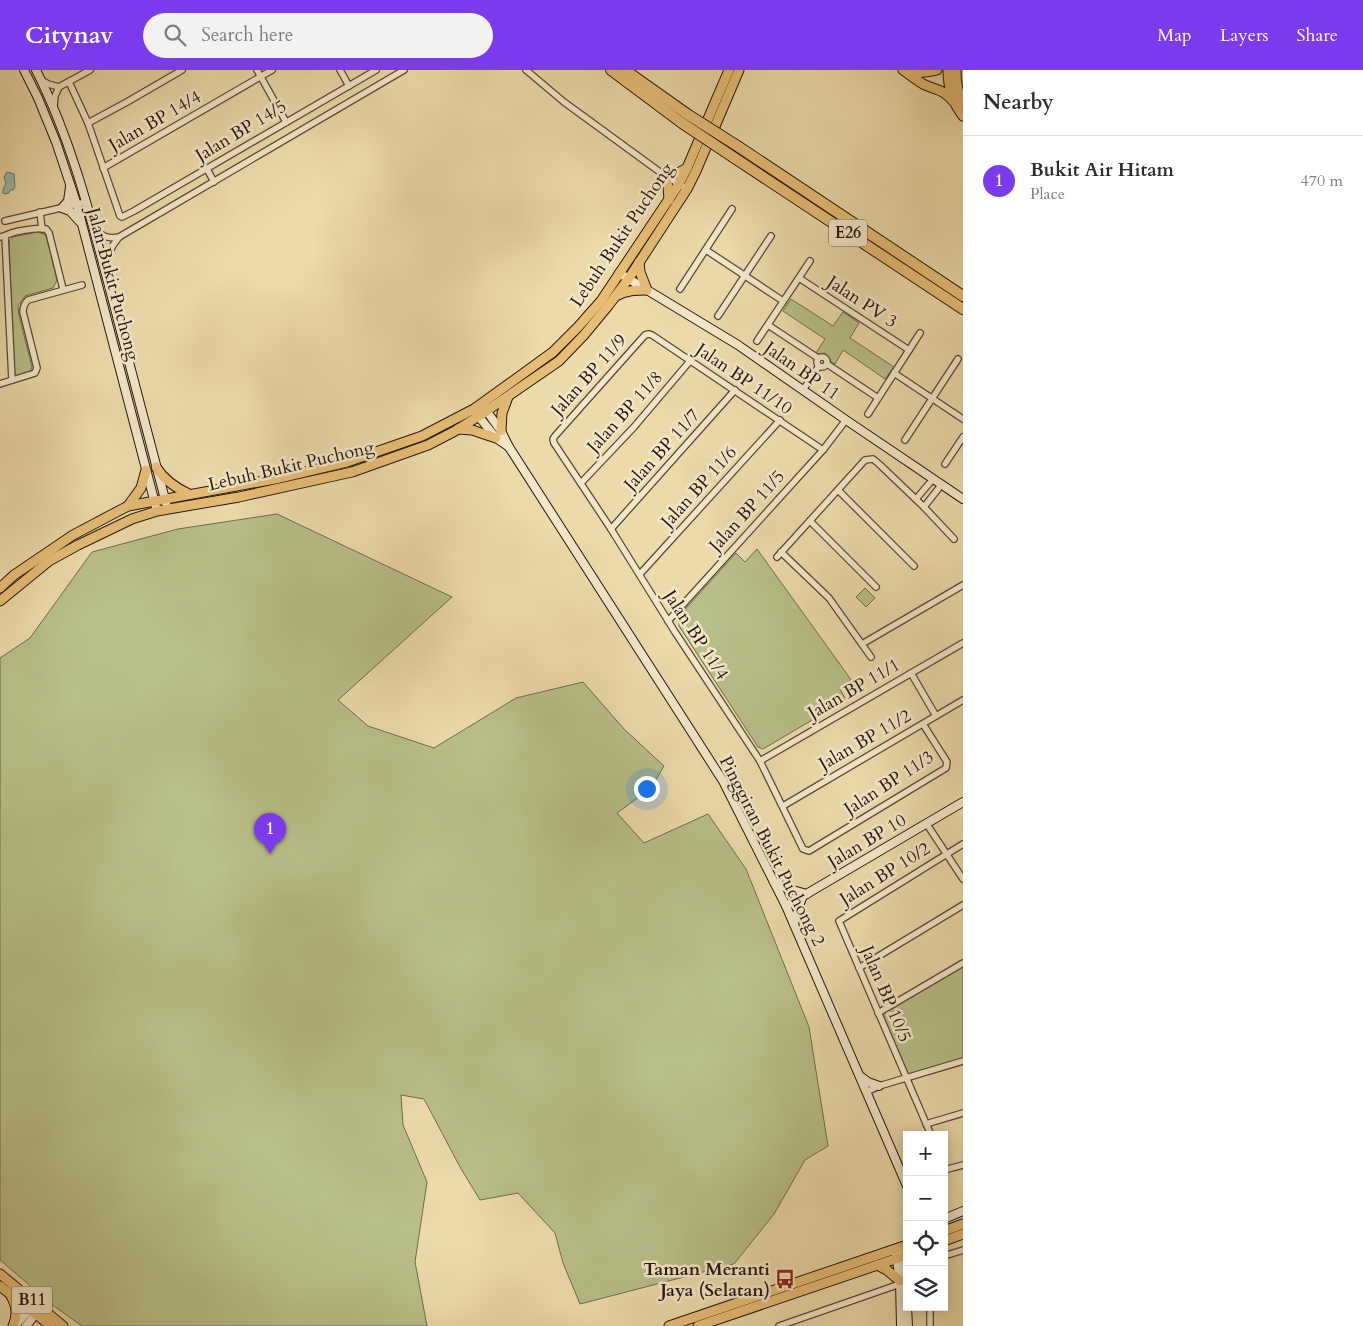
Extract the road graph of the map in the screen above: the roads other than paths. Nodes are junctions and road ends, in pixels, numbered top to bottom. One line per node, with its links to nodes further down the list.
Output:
1 (24, 70): 35 (street, Jalan Bukit Puchong)
2 (36, 70): 20 (street, Jalan Bukit Puchong)
3 (90, 70): 21 (street)
4 (182, 70): 28 (street)
5 (257, 70): 19 (street)
6 (272, 70): 19 (street, Jalan BP 14/4)
7 (340, 70): 22 (street)
8 (376, 70): 22 (street, Jalan BP 14/5)
9 (404, 70): 34 (street)
10 (526, 70): 33 (street)
11 (611, 70): 27 (highway, E26)
12 (626, 70): 27 (highway, E26)
13 (729, 70): 31 (main road, Lebuh Bukit Puchong)
14 (739, 70): 36 (main road, Lebuh Bukit Puchong)
15 (937, 70): 18 (main road)
16 (948, 70): 24 (main road)
17 (956, 70): 24 (main road)
18 (904, 71): 24 (main road)
19 (261, 77): 29 (street); 30 (street, Jalan BP 14/4)
20 (41, 80): 23 (street); 25 (street, Jalan Bukit Puchong)
21 (69, 82): 23 (street); 28 (street)
22 (349, 86): 29 (street, Jalan BP 14/5)
23 (59, 87): 25 (street)
24 (958, 103): 26 (main road)
25 (54, 108): 38 (street, Jalan Bukit Puchong)
26 (963, 116)
27 (684, 118): 62 (highway, E26, bridge); 65 (highway, E26, bridge)
28 (88, 122): 30 (street)
29 (286, 122): 32 (street, Jalan BP 14/5)
30 (103, 168): 32 (street, Jalan BP 14/5)
31 (687, 168): 33 (main road); 36 (main road, Lebuh Bukit Puchong)
32 (207, 169): 34 (street)
33 (664, 174): 36 (street); 37 (main road)
34 (214, 182): 49 (street)
35 (70, 183): 39 (street, Jalan Bukit Puchong); 40 (street)
36 (683, 186): 37 (main road, Lebuh Bukit Puchong); 51 (main road, Lebuh Bukit Puchong)
37 (669, 200): 54 (main road, Lebuh Bukit Puchong)
38 (86, 202): 39 (street); 45 (street, Jalan Bukit Puchong)
39 (77, 205): 40 (street); 44 (street, Jalan Bukit Puchong)
40 (62, 208): 42 (street); 44 (street)
41 (732, 210): 50 (street)
42 (40, 212): 43 (street); 46 (street)
43 (5, 221)
44 (82, 225): 75 (street, Jalan Bukit Puchong)
45 (93, 226): 49 (street); 53 (street, Jalan Bukit Puchong)
46 (42, 229): 48 (street); 59 (street)
47 (771, 236): 55 (street)
48 (3, 237): 80 (street)
49 (119, 237): 53 (street)
50 (706, 250): 55 (street); 60 (street)
51 (639, 261): 56 (main road, Lebuh Bukit Puchong); 61 (main road)
52 (810, 261): 57 (street)
53 (104, 270): 72 (street, Jalan Bukit Puchong)
54 (619, 272): 56 (street, Jalan BP 11); 87 (main road, Lebuh Bukit Puchong)
55 (744, 276): 64 (street); 66 (street)
56 (629, 278): 61 (street, Jalan BP 11); 63 (main road, Lebuh Bukit Puchong)
57 (799, 278): 64 (street); 71 (street, Jalan PV 3)
58 (82, 284): 59 (street)
59 (63, 289): 80 (street)
60 (680, 289)
61 (647, 290): 63 (main road); 83 (street, Jalan BP 11)
62 (963, 296)
63 (615, 297): 84 (main road, Lebuh Bukit Puchong)
64 (783, 301): 67 (street)
65 (963, 309)
66 (718, 316)
67 (768, 325): 70 (street); 73 (street)
68 (920, 333): 71 (street)
69 (649, 334): 76 (street, Jalan BP 11/10); 95 (street, Jalan BP 11/9)
70 (757, 341)
71 (909, 350): 79 (street)
72 (128, 357): 75 (street); 99 (street, Jalan Bukit Puchong)
73 (818, 358): 77 (street); 78 (street)
74 (958, 359): 86 (street)
75 (117, 360): 100 (street, Jalan Bukit Puchong)
76 (690, 361): 82 (street, Jalan BP 11/10); 102 (street, Jalan BP 11/8)
77 (826, 364): 78 (street); 85 (street)
78 (819, 366): 83 (street)
79 (894, 374): 85 (street); 86 (street)
80 (12, 380): 81 (street)
81 (0, 384)
82 (735, 390): 90 (street, Jalan BP 11/10); 115 (street, Jalan BP 11/7)
83 (803, 390): 91 (street, Jalan BP 11)
84 (508, 397): 87 (main road, Lebuh Bukit Puchong); 93 (main road)
85 (878, 398): 88 (street)
86 (932, 399): 89 (street); 96 (street)
87 (480, 410): 92 (main road, Lebuh Bukit Puchong); 93 (street, Pinggiran Bukit Puchong 2); 105 (main road, Lebuh Bukit Puchong)
88 (868, 414)
89 (963, 419)
90 (780, 420): 97 (street, Jalan BP 11/10); 119 (street, Jalan BP 11/6)
91 (846, 420): 97 (street, Jalan BP 11/5); 101 (street, Jalan BP 11)
92 (458, 429): 93 (main road); 112 (main road, Lebuh Bukit Puchong)
93 (498, 435): 140 (street, Pinggiran Bukit Puchong 2)
94 (963, 437): 98 (street)
95 (553, 439): 102 (street, Jalan BP 11/4)
96 (905, 440)
97 (823, 450): 124 (street, Jalan BP 11/5)
98 (945, 464)
99 (156, 467): 105 (main road); 106 (street, Jalan Bukit Puchong)
100 (146, 470): 109 (street, Jalan Bukit Puchong); 110 (main road)
101 (933, 479): 103 (street, Jalan BP 11); 107 (street)
102 (581, 483): 115 (street, Jalan BP 11/4)
103 (942, 484): 108 (street, Jalan BP 11); 111 (street)
104 (838, 490): 107 (street); 114 (street); 118 (street)
105 (189, 494): 106 (main road, Lebuh Bukit Puchong)
106 (164, 498): 109 (main road, Lebuh Bukit Puchong); 112 (street, Jalan Bukit Puchong)
107 (916, 499): 111 (street)
108 (963, 499)
109 (154, 500): 110 (main road); 113 (street, Jalan Bukit Puchong)
110 (128, 506): 117 (main road)
111 (924, 506): 116 (street)
112 (167, 509): 113 (main road, Lebuh Bukit Puchong)
113 (157, 511): 117 (main road)
114 (810, 521): 121 (street); 126 (street)
115 (611, 529): 119 (street, Jalan BP 11/4)
116 (954, 539)
117 (47, 557): 122 (main road); 123 (main road)
118 (914, 566)
119 (640, 574): 124 (street, Jalan BP 11/4)
120 (963, 585): 126 (street)
121 (876, 587)
122 (0, 588)
123 (0, 601)
124 (668, 621): 132 (street, Jalan BP 11/4)
125 (963, 643): 128 (street, Jalan BP 11/1)
126 (862, 644): 127 (street)
127 (871, 657)
128 (911, 673): 130 (street); 132 (street, Jalan BP 11/1)
129 (963, 700): 130 (street, Jalan BP 11/2)
130 (936, 716): 131 (street, Jalan BP 11/2)
131 (923, 724): 134 (street, Jalan BP 11/2); 137 (street, Jalan BP 11/3)
132 (760, 761): 134 (street, Jalan BP 11/4)
133 (963, 802): 135 (street, Jalan BP 10)
134 (783, 806): 137 (street, Jalan BP 11/4)
135 (926, 823): 138 (street); 141 (street, Jalan BP 10)
136 (963, 844): 138 (street, Jalan BP 10/2)
137 (806, 850)
138 (947, 854): 139 (street); 144 (street, Jalan BP 10/2)
139 (963, 878)
140 (774, 882): 141 (street); 143 (street, Pinggiran Bukit Puchong 2)
141 (805, 895): 143 (street, Jalan BP 10); 145 (street)
142 (963, 905): 147 (street)
143 (786, 906): 145 (street, Pinggiran Bukit Puchong 2)
144 (839, 921): 147 (street, Jalan BP 10/5)
145 (794, 924): 150 (street, Pinggiran Bukit Puchong 2)
146 (963, 963): 148 (street)
147 (859, 968): 148 (street, Jalan BP 10/5)
148 (878, 1013): 151 (street, Jalan BP 10/5)
149 (963, 1061): 151 (street)
150 (859, 1075): 152 (street); 153 (street, Pinggiran Bukit Puchong 2)
151 (906, 1079): 152 (street); 155 (street, Jalan BP 10/5)
152 (879, 1086): 153 (street)
153 (866, 1092): 159 (street, Pinggiran Bukit Puchong 2)
154 (963, 1113): 155 (street)
155 (926, 1124): 156 (street, Jalan BP 10/5)
156 (929, 1131)
157 (963, 1165): 158 (street)
158 (948, 1168)
159 (903, 1177)
160 (963, 1211): 161 (street)
161 (948, 1217)
162 (963, 1224): 163 (main road)
163 (948, 1230)
164 (963, 1234): 165 (main road)
165 (948, 1240)
166 (963, 1250): 168 (street)
167 (902, 1252): 169 (main road); 170 (street); 183 (main road)
168 (948, 1255)
169 (877, 1265): 172 (main road); 184 (main road)
170 (903, 1267)
171 (0, 1274): 176 (main road, B11)
172 (903, 1281)
173 (903, 1282): 185 (street)
174 (4, 1289): 176 (main road, B11); 179 (main road)
175 (903, 1293): 186 (street)
176 (35, 1308): 179 (street); 180 (street); 181 (main road, B11); 182 (main road, B11)
177 (907, 1311): 187 (street)
178 (930, 1311): 188 (street)
179 (14, 1326)
180 (26, 1326)
181 (51, 1326)
182 (63, 1326)
183 (669, 1326)
184 (698, 1326)
185 (779, 1326)
186 (900, 1326)
187 (908, 1326)
188 (930, 1326)

